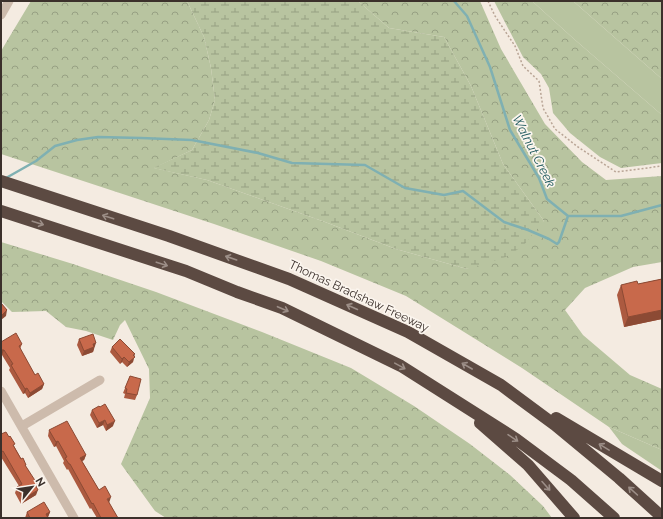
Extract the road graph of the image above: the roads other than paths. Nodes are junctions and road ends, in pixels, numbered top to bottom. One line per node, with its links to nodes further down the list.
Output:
1 (9, 1): 2 (street)
2 (1, 15)
3 (1, 181): 6 (highway, Thomas Bradshaw Freeway, one-way to 3)
4 (1, 211): 8 (highway, one-way to 8)
5 (100, 380): 9 (street)
6 (501, 386): 10 (highway, one-way to 6); 11 (highway, Thomas Bradshaw Freeway, one-way to 6)
7 (1, 391): 9 (street)
8 (446, 393): 13 (highway, one-way to 13); 14 (highway, one-way to 14)
9 (22, 426): 12 (street)
10 (662, 481)
11 (662, 517)
12 (74, 518)
13 (574, 518)
14 (614, 518)

